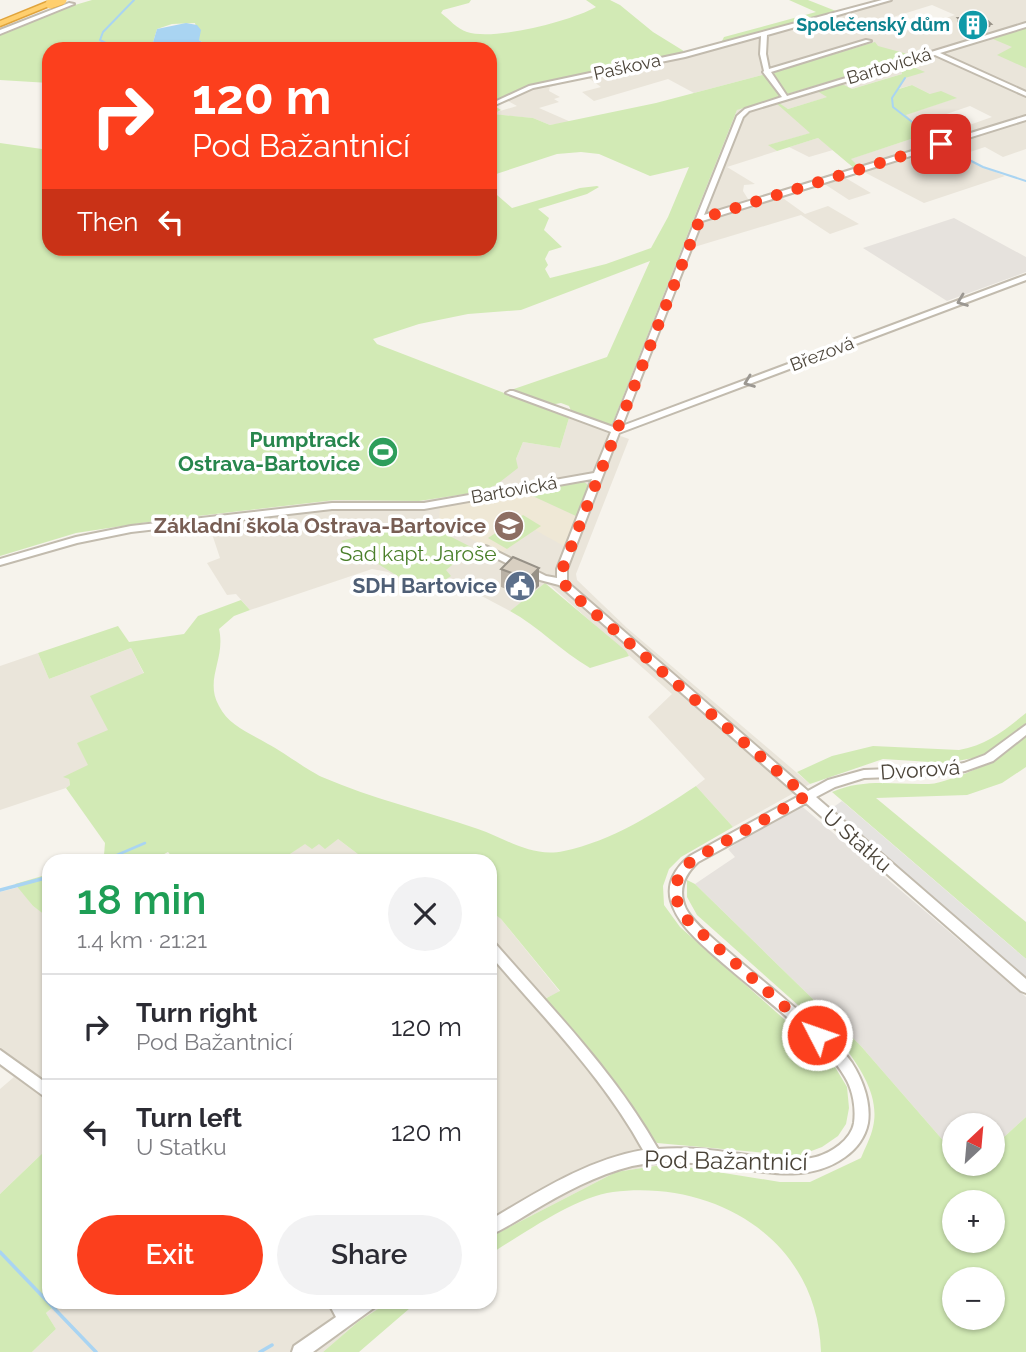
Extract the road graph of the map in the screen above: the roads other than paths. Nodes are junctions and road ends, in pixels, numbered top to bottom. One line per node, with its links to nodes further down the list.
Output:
1 (61, 0): 3 (highway, bridge); 7 (street)
2 (888, 0): 8 (street, Paškova)
3 (47, 2): 4 (highway); 5 (highway)
4 (0, 19)
5 (0, 24)
6 (1026, 25): 10 (street, Bartovická)
7 (0, 32)
8 (764, 35): 11 (street); 14 (street, Paškova)
9 (868, 41): 11 (street)
10 (934, 52): 12 (street); 13 (street, Bartovická)
11 (766, 72): 13 (street)
12 (1026, 94)
13 (786, 97): 16 (street, Bartovická)
14 (497, 102)
15 (1026, 118): 16 (street)
16 (700, 219): 19 (street, Bartovická)
17 (1026, 277): 19 (street, Březová, one-way to 19)
18 (510, 393): 19 (street)
19 (617, 431): 20 (street, Bartovická)
20 (598, 475): 22 (street, Bartovická); 23 (street)
21 (485, 549): 23 (street, U Statku)
22 (0, 562)
23 (562, 583): 25 (street, U Statku)
24 (1026, 729): 25 (street, Dvorová)
25 (806, 796): 27 (street, U Statku); 30 (street, Pod Bažantnicí)
26 (497, 954): 30 (street)
27 (1026, 987)
28 (0, 1056): 29 (street)
29 (42, 1088)
30 (654, 1156): 31 (street, Pod Bažantnicí)
31 (497, 1224)
32 (340, 1309): 34 (street)
33 (360, 1309): 34 (street)
34 (346, 1318): 35 (street)
35 (300, 1352)

